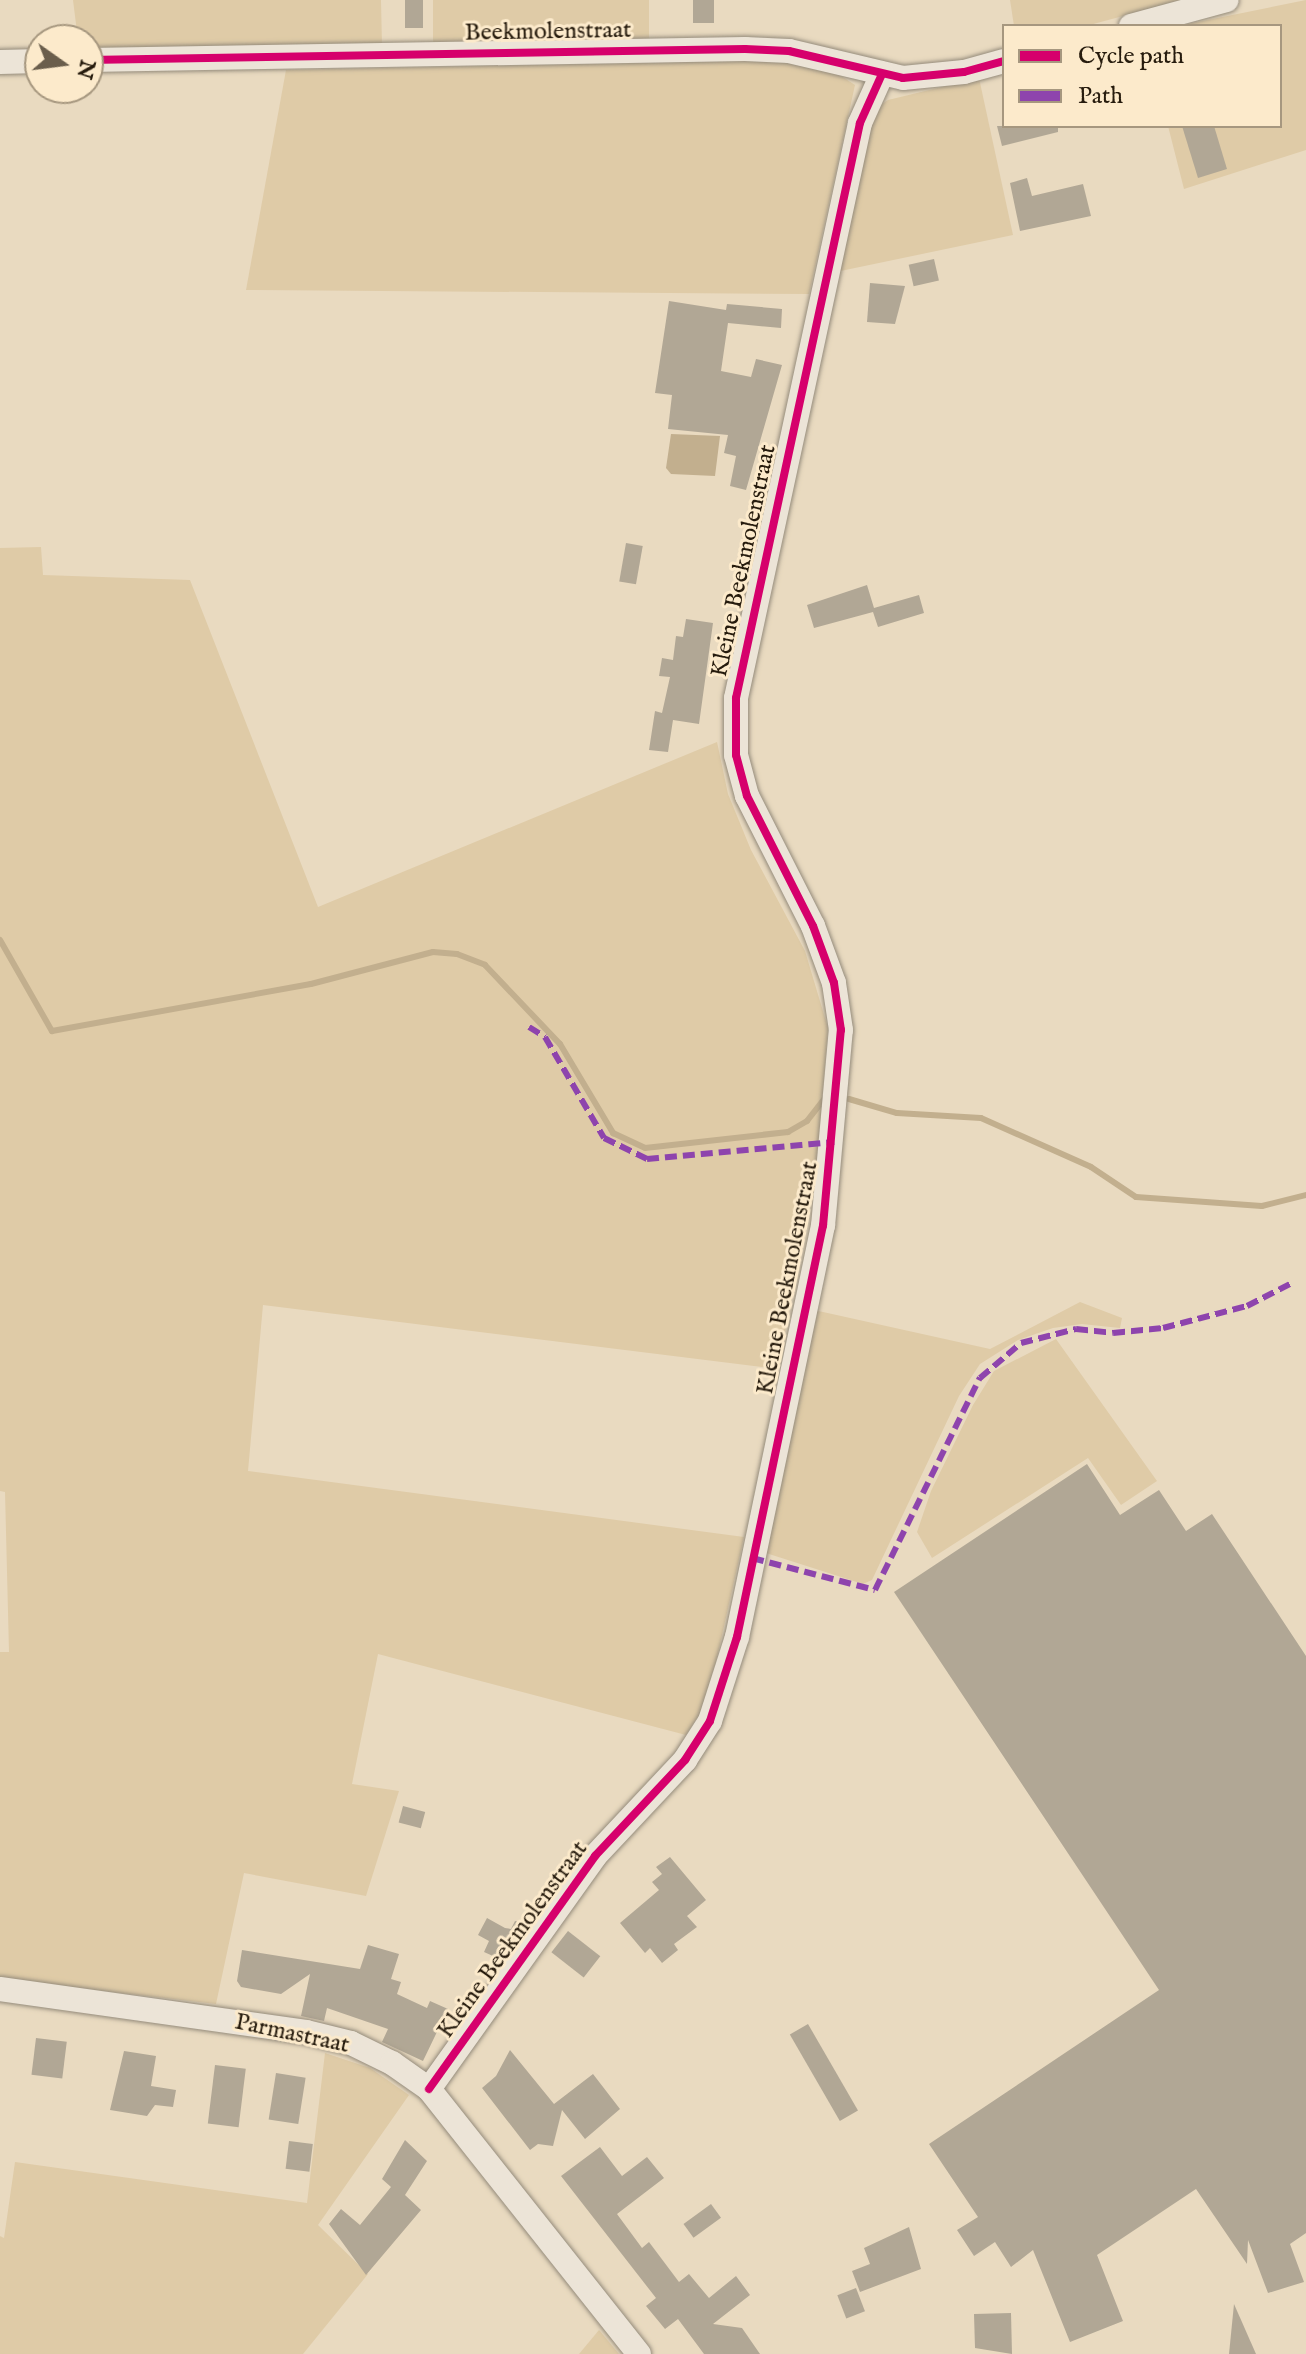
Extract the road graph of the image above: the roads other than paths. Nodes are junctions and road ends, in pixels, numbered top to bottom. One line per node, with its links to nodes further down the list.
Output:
1 (1227, 0): 2 (street)
2 (1138, 24)
3 (104, 60): 7 (street, Beekmolenstraat)
4 (24, 61): 6 (street)
5 (1002, 61): 7 (street, Beekmolenstraat)
6 (0, 62)
7 (882, 74): 9 (street, Kleine Beekmolenstraat)
8 (0, 1989): 9 (street, Parmastraat)
9 (429, 2089): 10 (street, Parmastraat)
10 (639, 2354)

